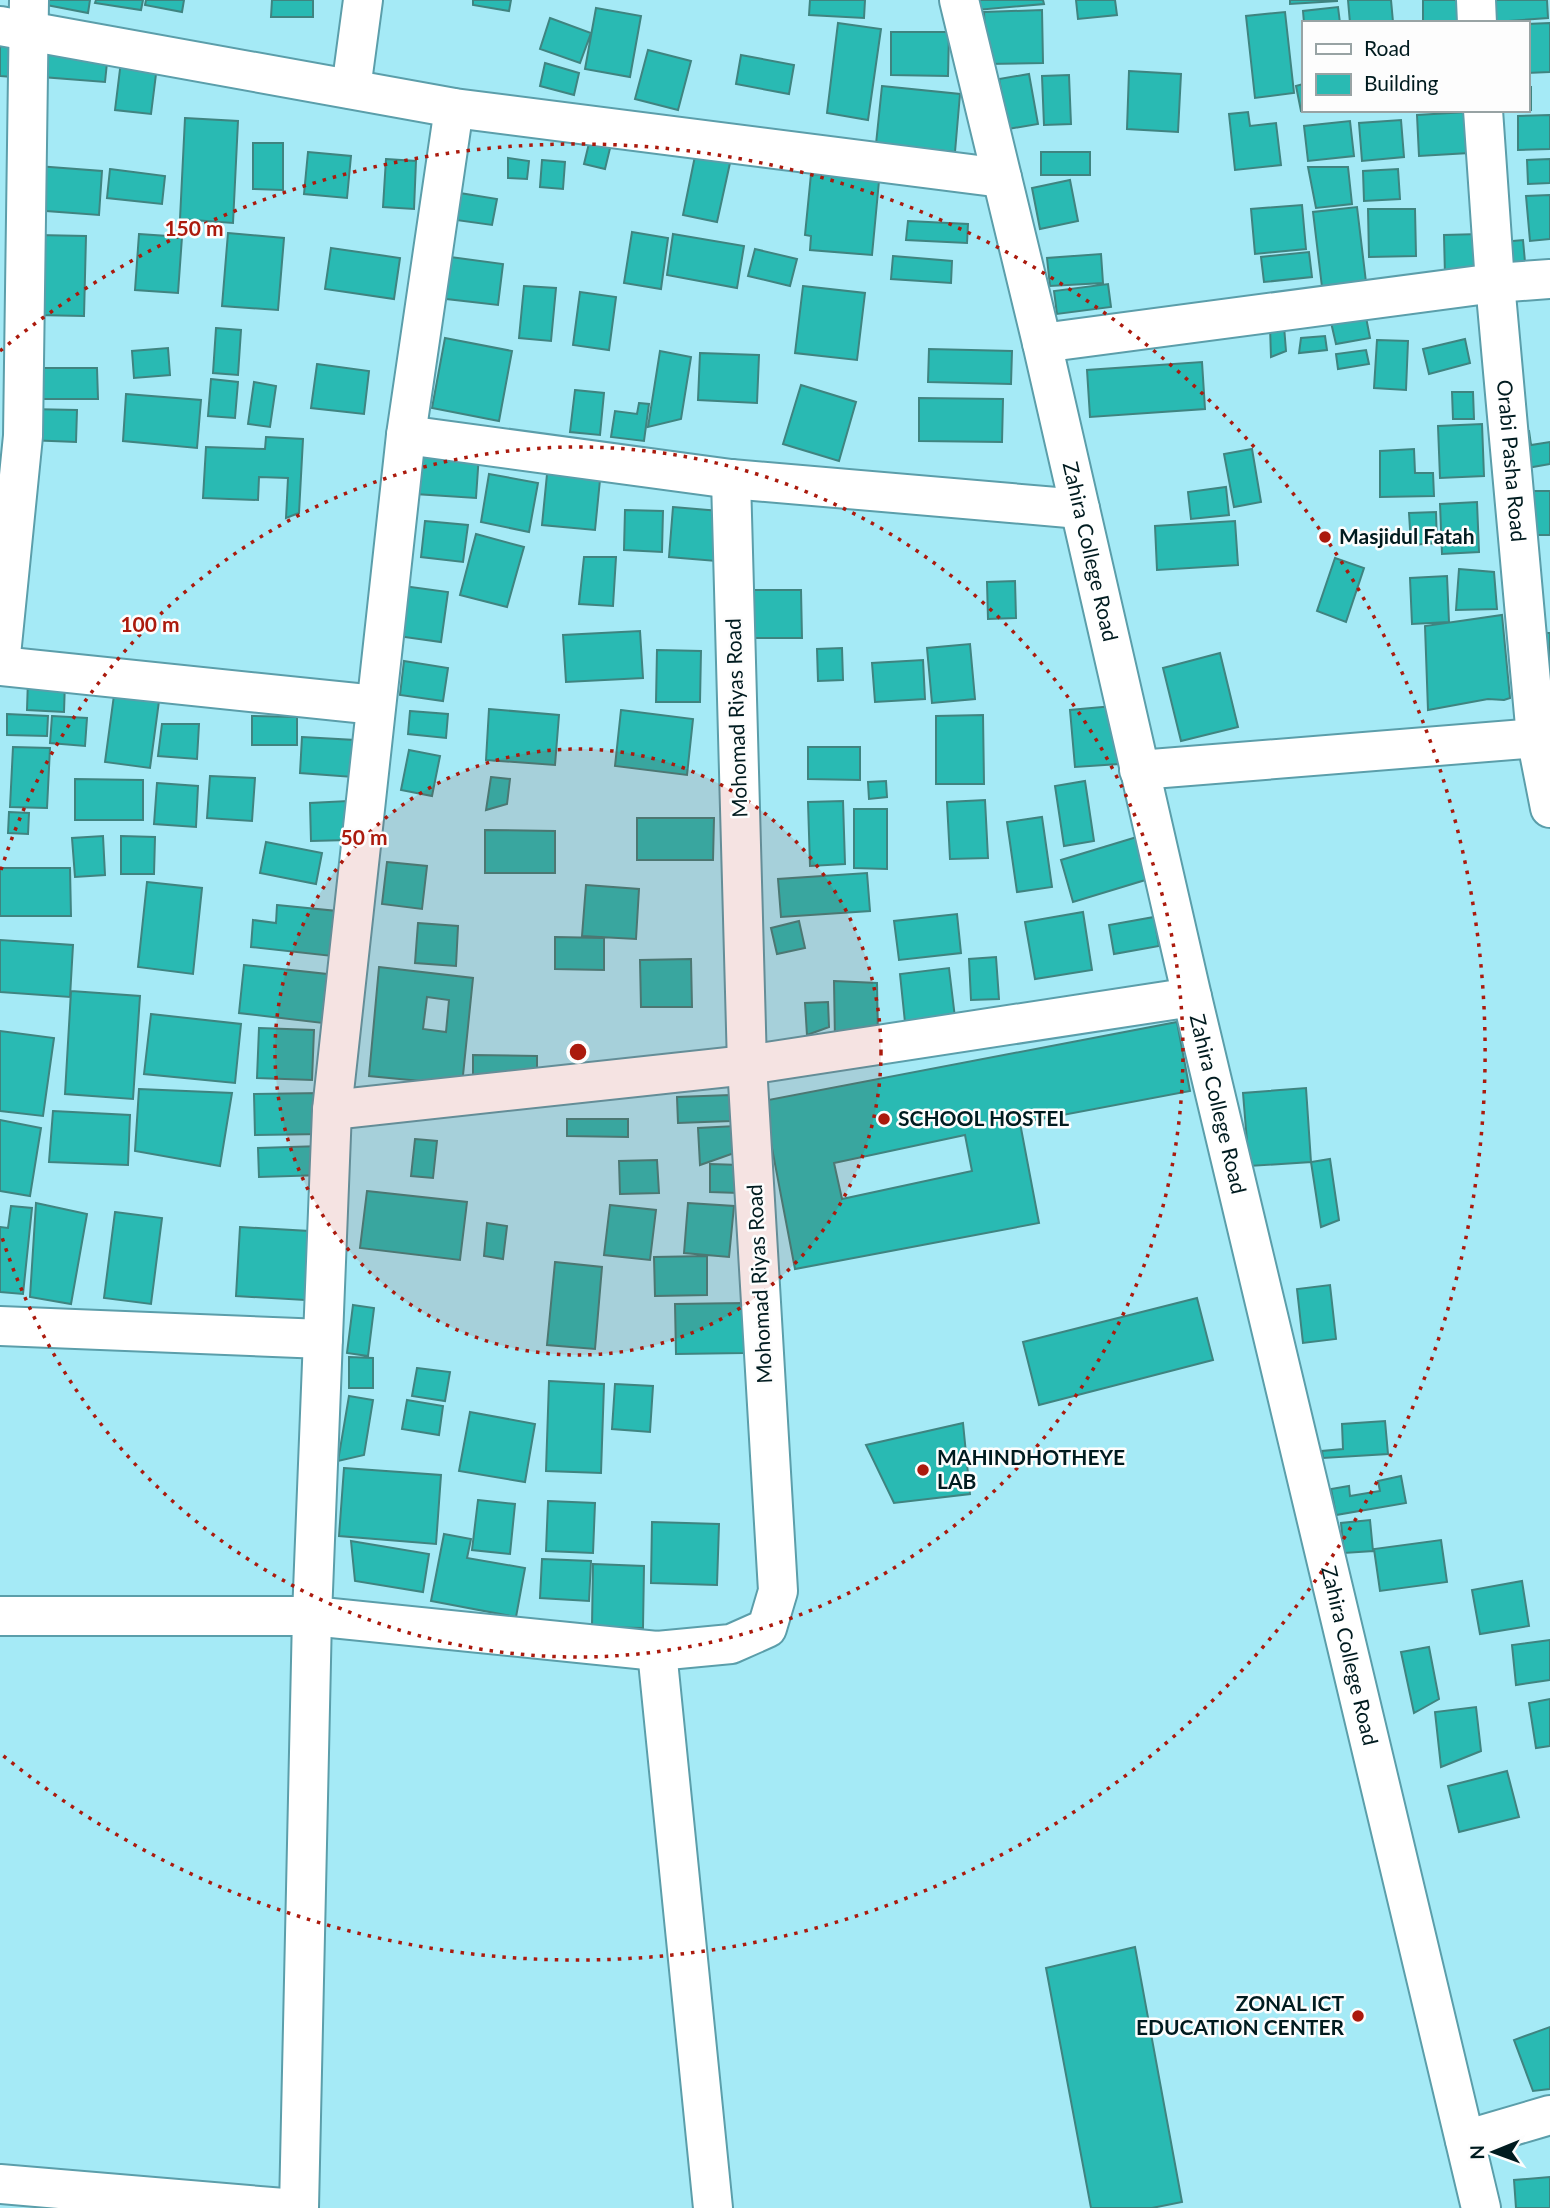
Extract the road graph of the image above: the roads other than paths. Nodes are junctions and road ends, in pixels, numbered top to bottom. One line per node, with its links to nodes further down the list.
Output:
1 (363, 0): 6 (street)
2 (959, 0): 9 (street, Zahira College Road)
3 (1476, 0): 5 (street)
4 (19, 19): 6 (street); 16 (street)
5 (1477, 21)
6 (351, 89): 7 (street)
7 (454, 108): 9 (street); 13 (street)
8 (1483, 112): 11 (street, Orabi Pasha Road)
9 (1002, 178): 12 (street, Zahira College Road)
10 (1550, 279): 11 (street)
11 (1495, 283): 12 (street); 18 (street, Orabi Pasha Road)
12 (1042, 343): 15 (street, Zahira College Road)
13 (406, 435): 14 (street); 17 (street)
14 (730, 479): 15 (street); 22 (street, Mohomad Riyas Road)
15 (1080, 509): 19 (street, Zahira College Road)
16 (0, 665): 17 (street)
17 (376, 705): 23 (street)
18 (1543, 737): 19 (street); 20 (street, Orabi Pasha Road)
19 (1139, 769): 21 (street, Zahira College Road)
20 (1550, 808)
21 (1192, 997): 22 (street); 30 (street, Zahira College Road)
22 (747, 1065): 23 (street); 28 (street, Mohomad Riyas Road)
23 (332, 1111): 25 (street)
24 (0, 1326): 25 (street)
25 (323, 1339): 27 (street)
26 (0, 1616): 27 (street, Mohomad Riyas Road)
27 (313, 1616): 28 (street, Mohomad Riyas Road); 33 (street)
28 (657, 1651): 34 (street)
29 (1550, 2115): 30 (street)
30 (1465, 2140): 35 (street, Zahira College Road)
31 (0, 2184): 32 (street)
32 (284, 2208)
33 (299, 2208)
34 (713, 2208)
35 (1481, 2208)

